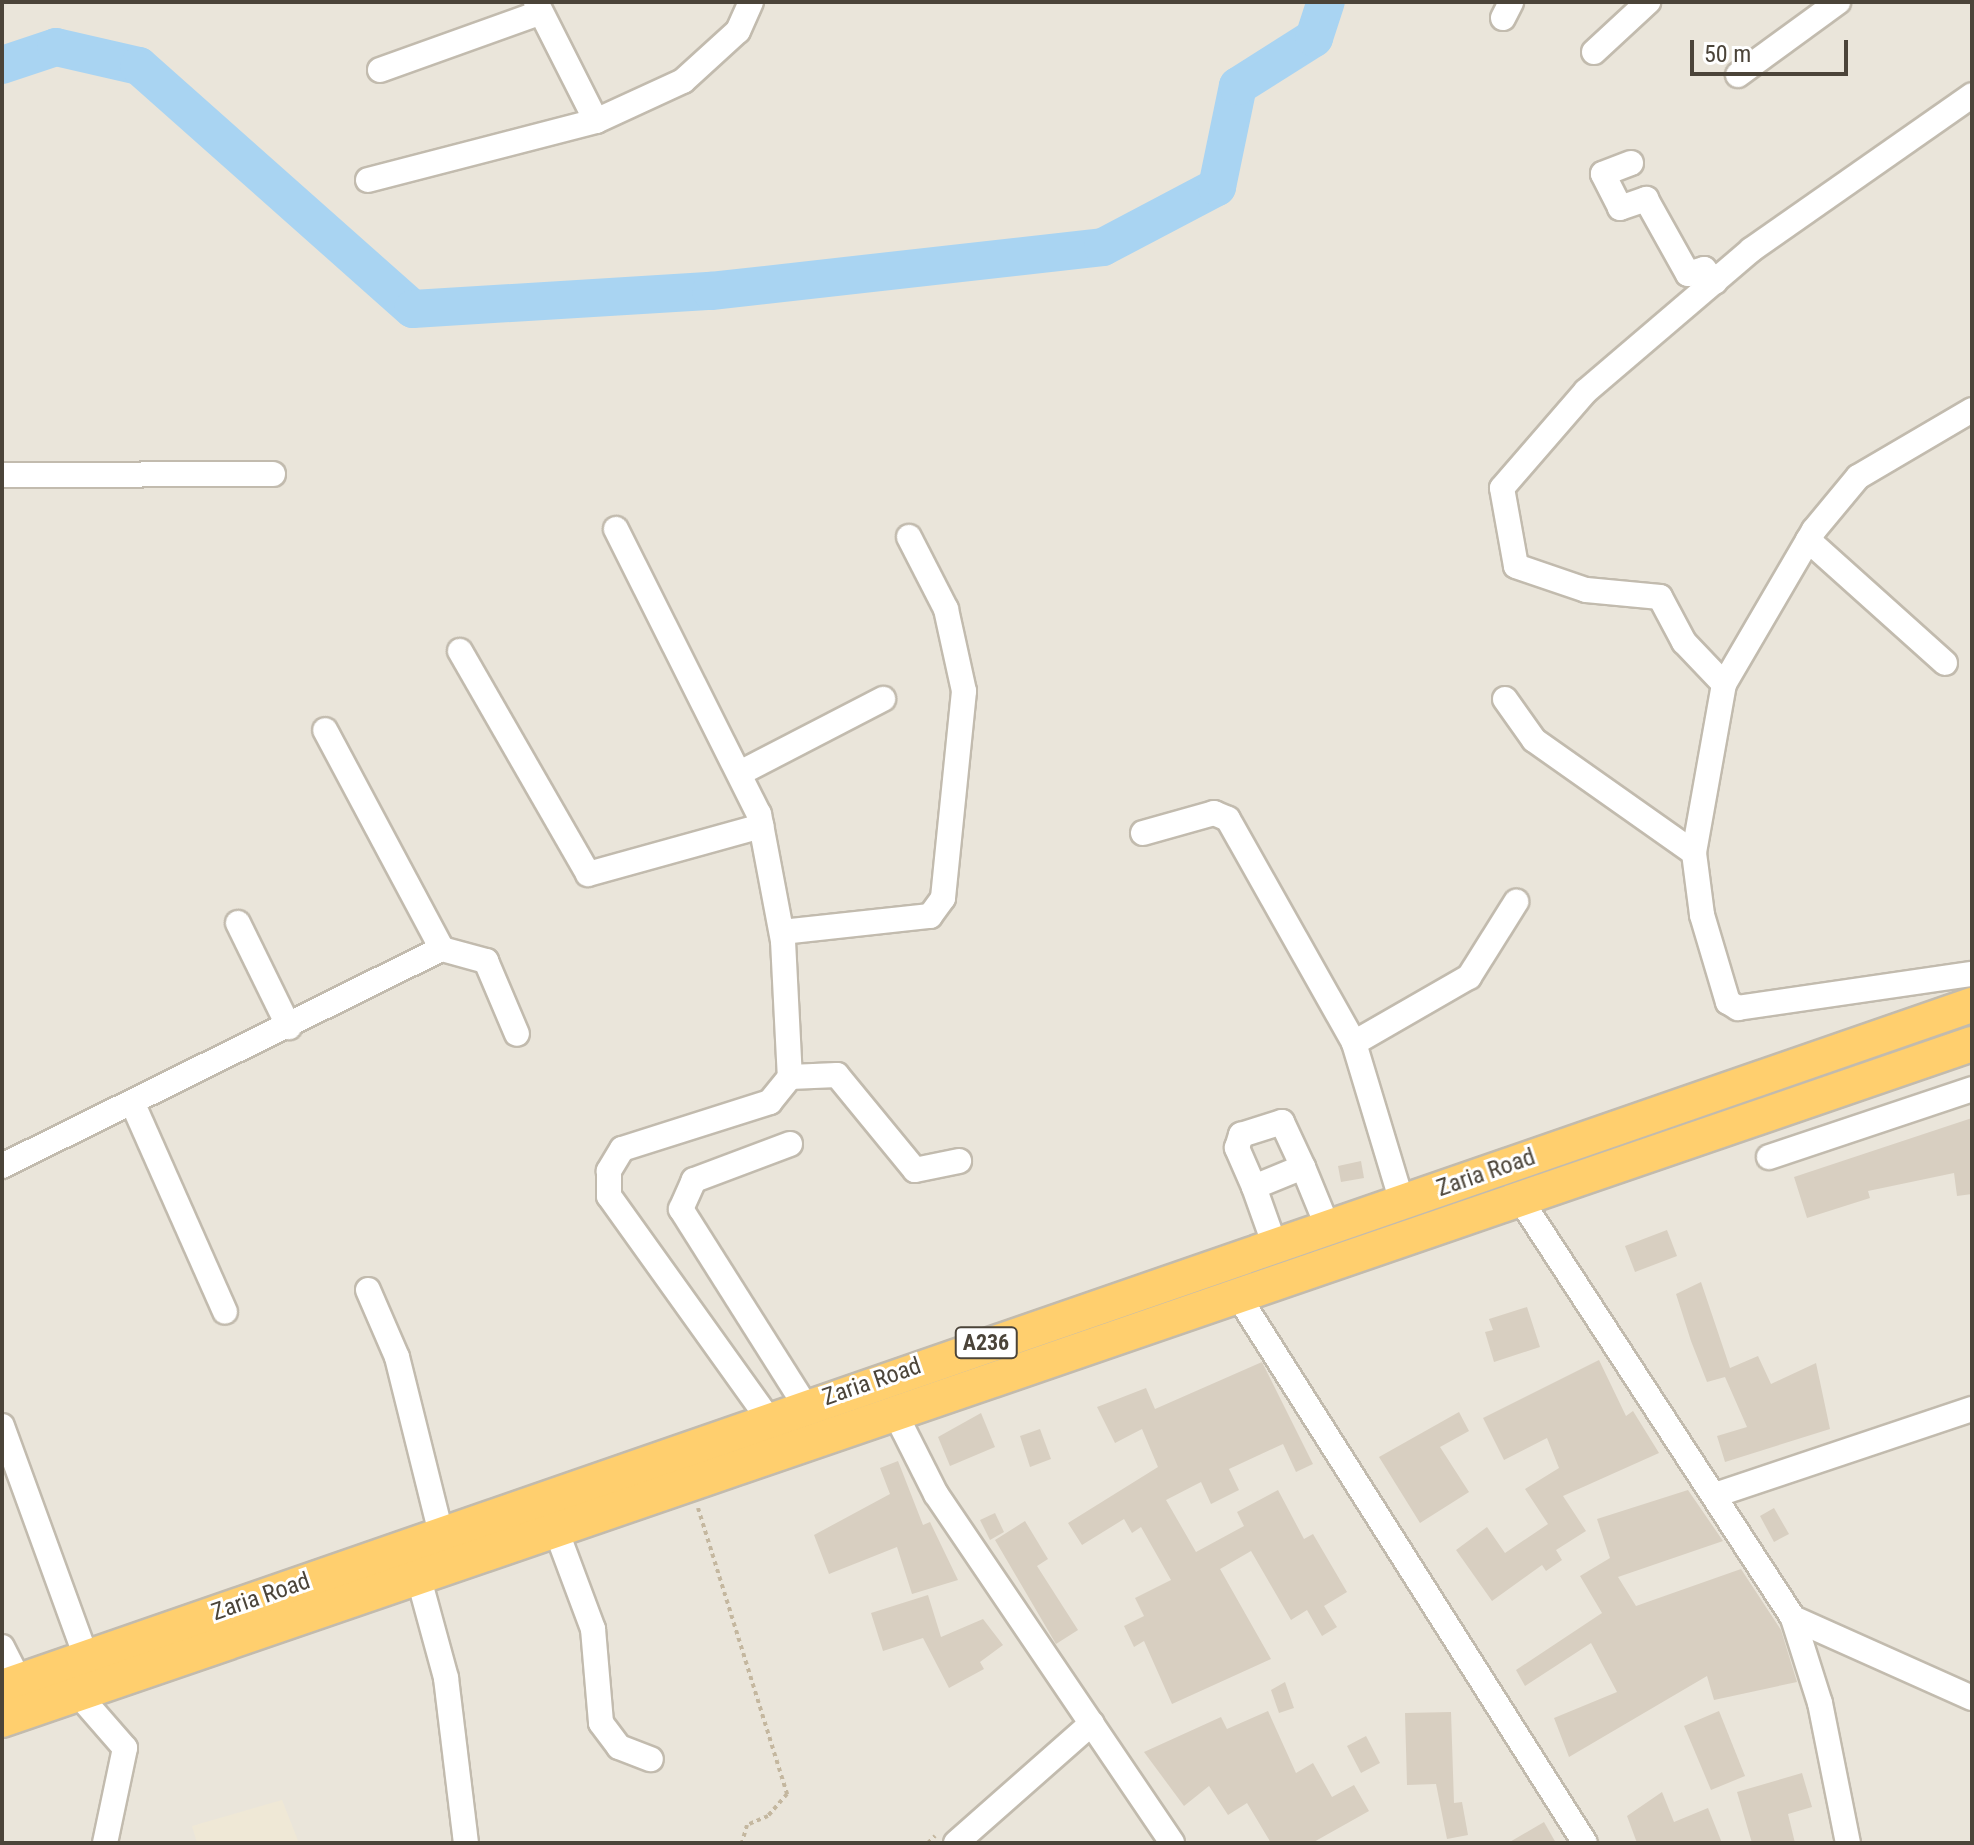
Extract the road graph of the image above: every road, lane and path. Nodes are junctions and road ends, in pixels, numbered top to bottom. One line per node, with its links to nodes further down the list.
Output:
1 (751, 2): 9 (street)
2 (1648, 2): 5 (street)
3 (1838, 2): 7 (street)
4 (537, 7): 6 (street); 9 (street)
5 (1594, 52)
6 (380, 70)
7 (1738, 75)
8 (1972, 95): 12 (street)
9 (596, 121): 11 (street)
10 (1631, 163): 12 (street)
11 (368, 180)
12 (1715, 282): 21 (street)
13 (1972, 410): 18 (street)
14 (273, 474): 15 (street)
15 (2, 475)
16 (616, 529): 25 (street)
17 (909, 537): 31 (street)
18 (1808, 540): 20 (street); 21 (street)
19 (460, 651): 26 (street)
20 (1945, 663)
21 (1724, 684): 28 (street)
22 (883, 699): 25 (street)
23 (1505, 699): 28 (street)
24 (325, 730): 32 (street)
25 (742, 772): 26 (street)
26 (761, 826): 31 (street)
27 (1143, 833): 37 (street)
28 (1694, 853): 33 (street)
29 (1516, 902): 37 (street)
30 (238, 923): 35 (street)
31 (782, 932): 40 (street)
32 (442, 949): 35 (street); 36 (street)
33 (1972, 974)
34 (1972, 1005): 50 (highway, Zaria Road / A236)
35 (289, 1027): 42 (street)
36 (517, 1034)
37 (1354, 1043): 50 (street)
38 (1972, 1044): 39 (highway, A236)
39 (1913, 1064): 43 (street); 51 (highway, A236)
40 (790, 1077): 46 (street); 61 (street)
41 (1972, 1089): 43 (street)
42 (133, 1104): 47 (street); 57 (street)
43 (1924, 1105): 45 (street)
44 (790, 1144): 58 (street)
45 (1769, 1157)
46 (959, 1161)
47 (2, 1166)
48 (1303, 1167): 49 (street); 49 (street); 52 (street)
49 (1254, 1187): 53 (street)
50 (1402, 1202): 52 (highway, Zaria Road / A236)
51 (1522, 1202): 54 (highway, A236); 64 (street)
52 (1341, 1223): 53 (highway, Zaria Road / A236); 54 (highway)
53 (1275, 1246): 58 (highway, Zaria Road / A236)
54 (1369, 1254): 56 (highway, A236)
55 (368, 1290): 66 (street)
56 (1240, 1299): 60 (highway, A236); 84 (street)
57 (225, 1312)
58 (805, 1405): 61 (highway, Zaria Road / A236)
59 (1972, 1409): 64 (street)
60 (894, 1411): 63 (highway, A236); 77 (street)
61 (767, 1417): 66 (highway, Zaria Road / A236)
62 (2, 1426): 72 (street)
63 (690, 1482): 65 (highway, A236); 81 (path)
64 (1715, 1495): 70 (street)
65 (556, 1530): 68 (highway, A236); 78 (street)
66 (442, 1537): 67 (highway, Zaria Road / A236)
67 (371, 1559): 69 (highway); 72 (highway, Zaria Road / A236)
68 (419, 1579): 69 (highway, A236); 80 (street)
69 (381, 1592): 74 (highway, A236)
70 (1793, 1618): 75 (street); 85 (street)
71 (2, 1647): 73 (street)
72 (86, 1657): 73 (highway, Zaria Road / A236)
73 (11, 1684)
74 (77, 1693): 76 (highway, A236); 79 (street)
75 (1972, 1698)
76 (2, 1720)
77 (1092, 1723): 82 (street); 83 (street)
78 (651, 1759)
79 (105, 1843)
80 (466, 1843)
81 (742, 1843)
82 (956, 1843)
83 (1172, 1843)
84 (1585, 1843)
85 (1848, 1843)

